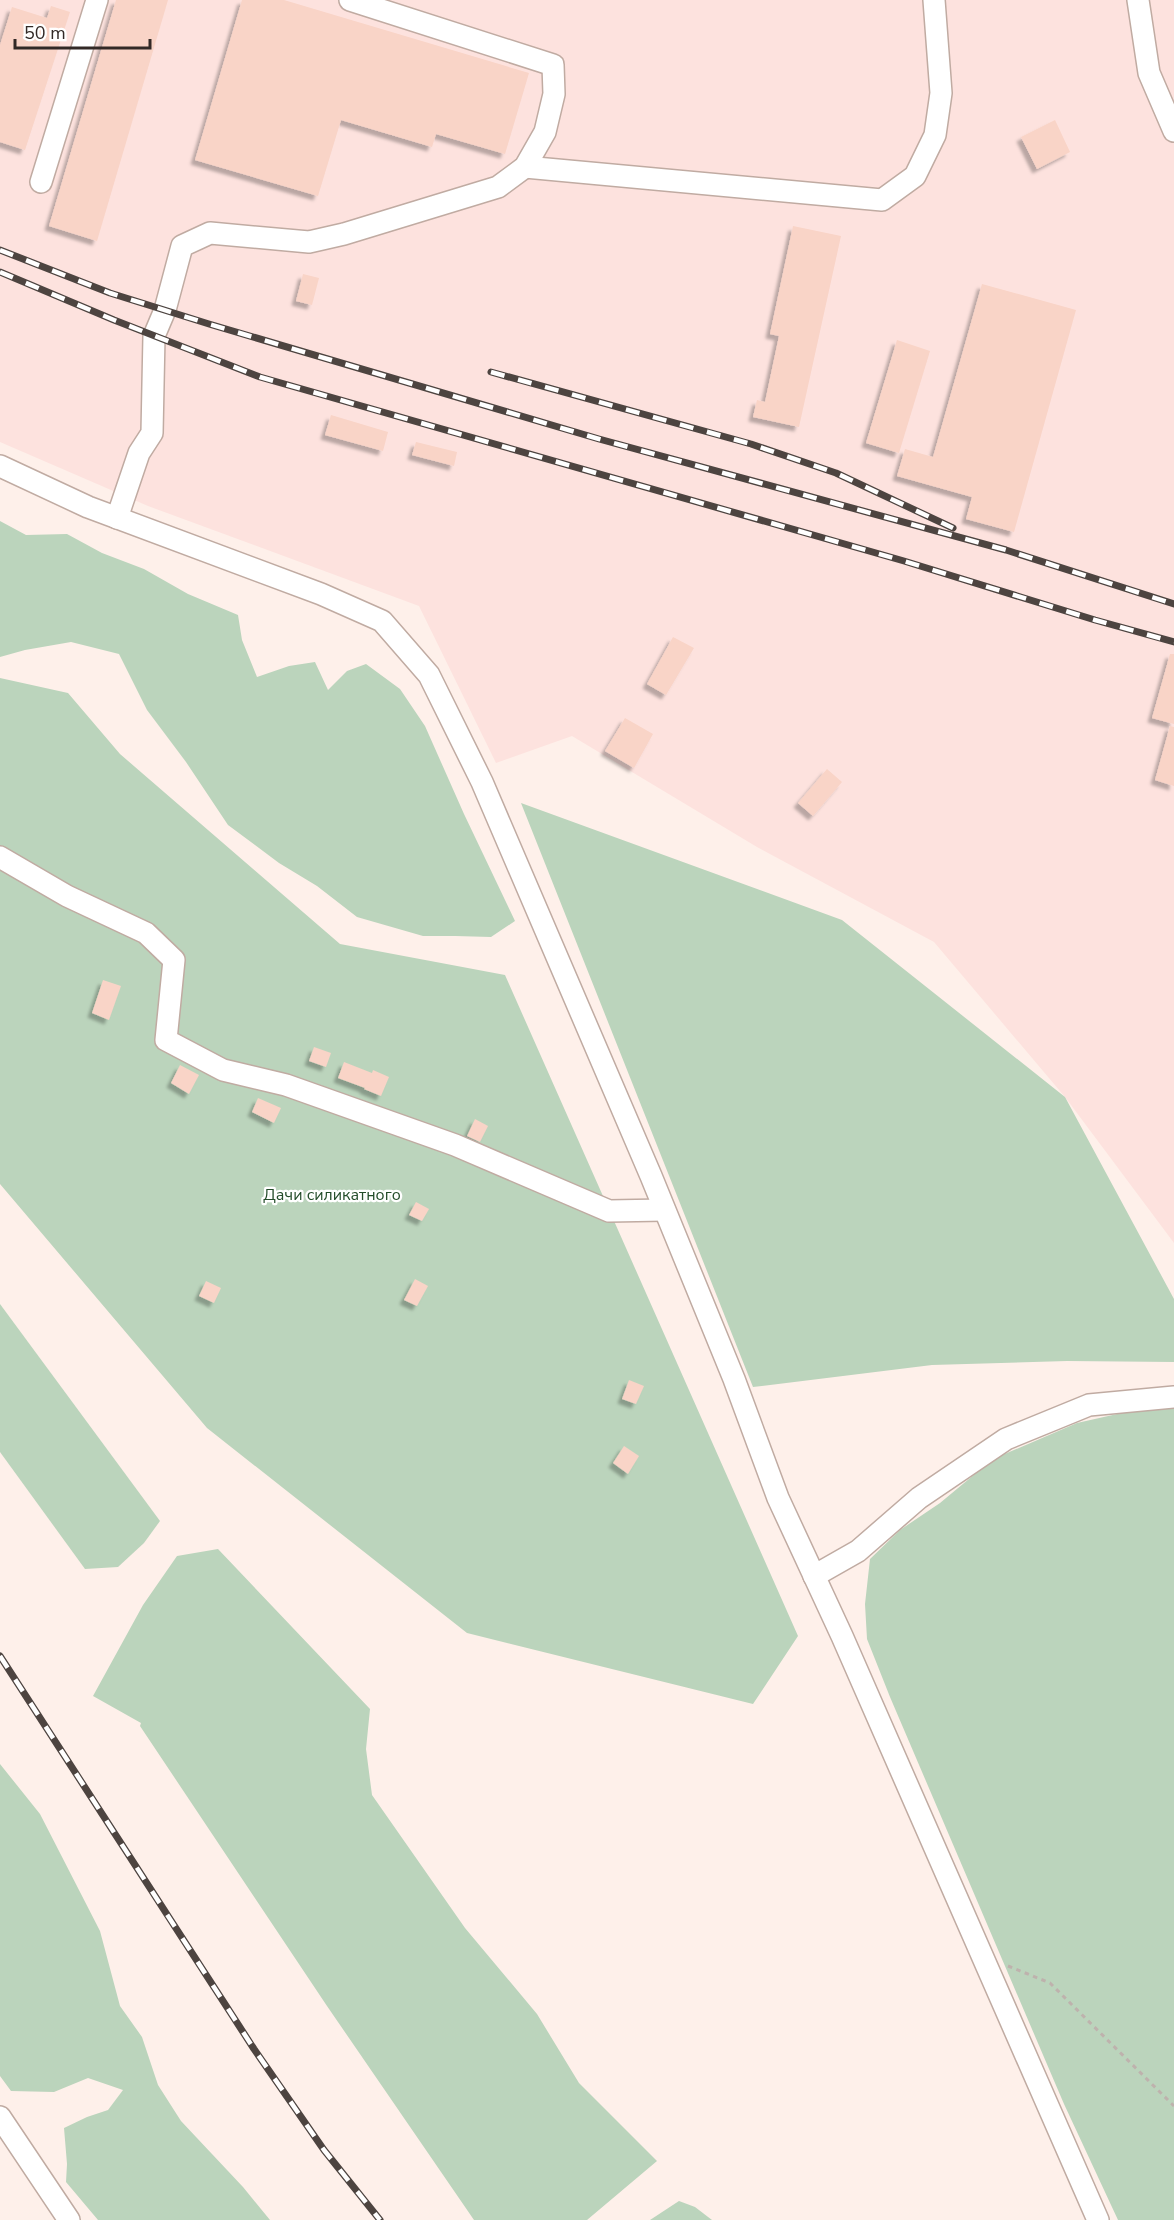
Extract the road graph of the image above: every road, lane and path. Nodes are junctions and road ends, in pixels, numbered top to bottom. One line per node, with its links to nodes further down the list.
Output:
1 (97, 0): 7 (street)
2 (350, 0): 6 (street)
3 (934, 0): 6 (street)
4 (1138, 0): 5 (street)
5 (1174, 131)
6 (525, 167): 9 (street)
7 (41, 182)
8 (0, 466): 9 (street)
9 (117, 518): 11 (street)
10 (0, 857): 11 (street)
11 (664, 1210): 13 (street)
12 (1174, 1396): 13 (street)
13 (814, 1576): 14 (street)
14 (982, 1956): 15 (path); 18 (street)
15 (1174, 2106)
16 (0, 2117): 17 (street)
17 (69, 2220)
18 (1098, 2220)

